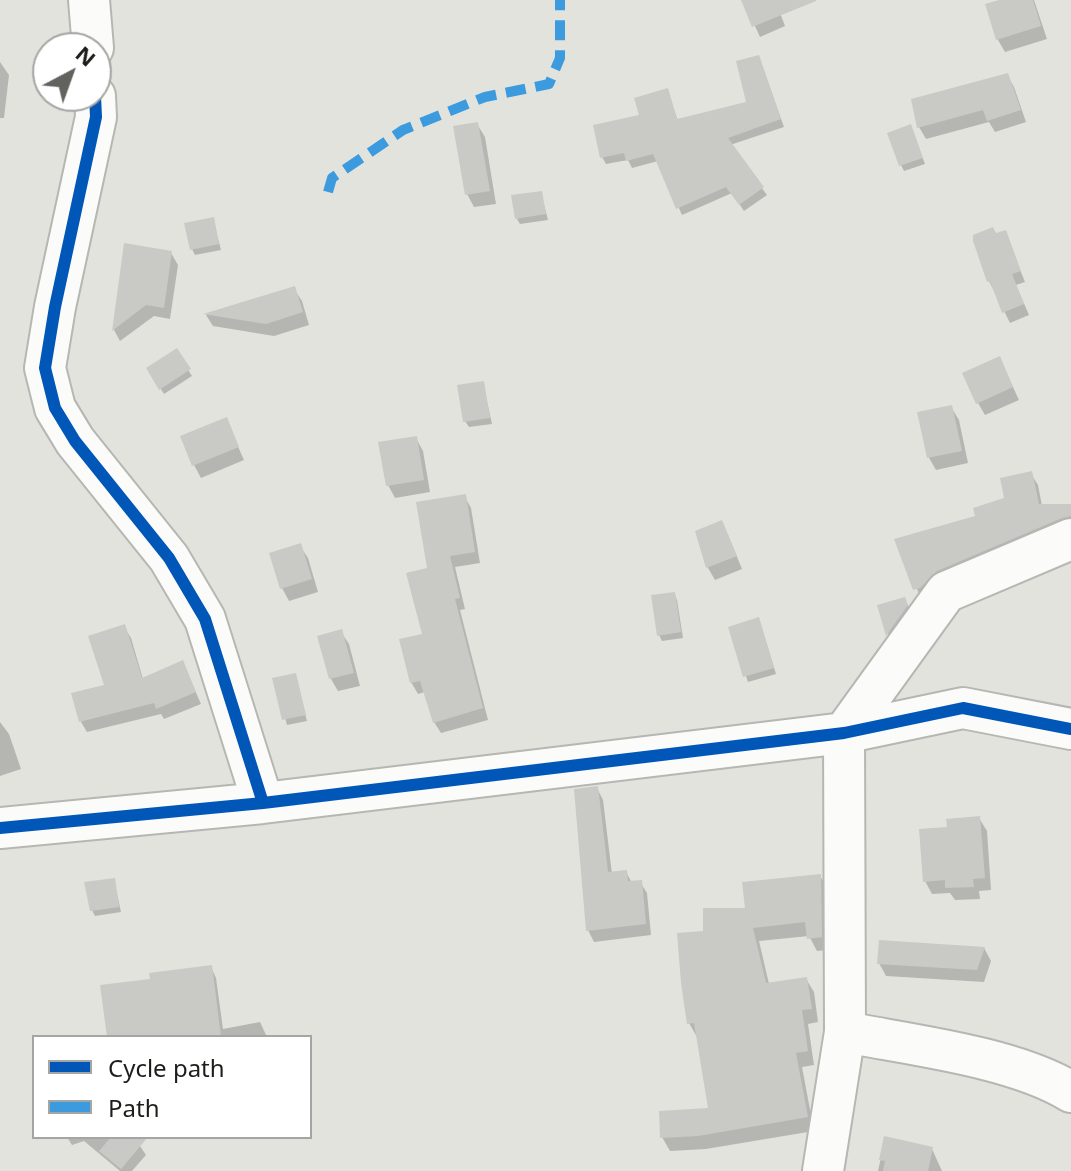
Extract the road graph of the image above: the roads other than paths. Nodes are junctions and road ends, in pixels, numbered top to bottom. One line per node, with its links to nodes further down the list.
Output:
1 (89, 0): 2 (street)
2 (92, 32)
3 (96, 112): 7 (street)
4 (1071, 539): 6 (street)
5 (1071, 729): 6 (street)
6 (844, 733): 7 (street); 9 (street)
7 (263, 803): 8 (street)
8 (0, 828)
9 (845, 1032): 10 (street); 11 (street)
10 (1071, 1092)
11 (823, 1171)

